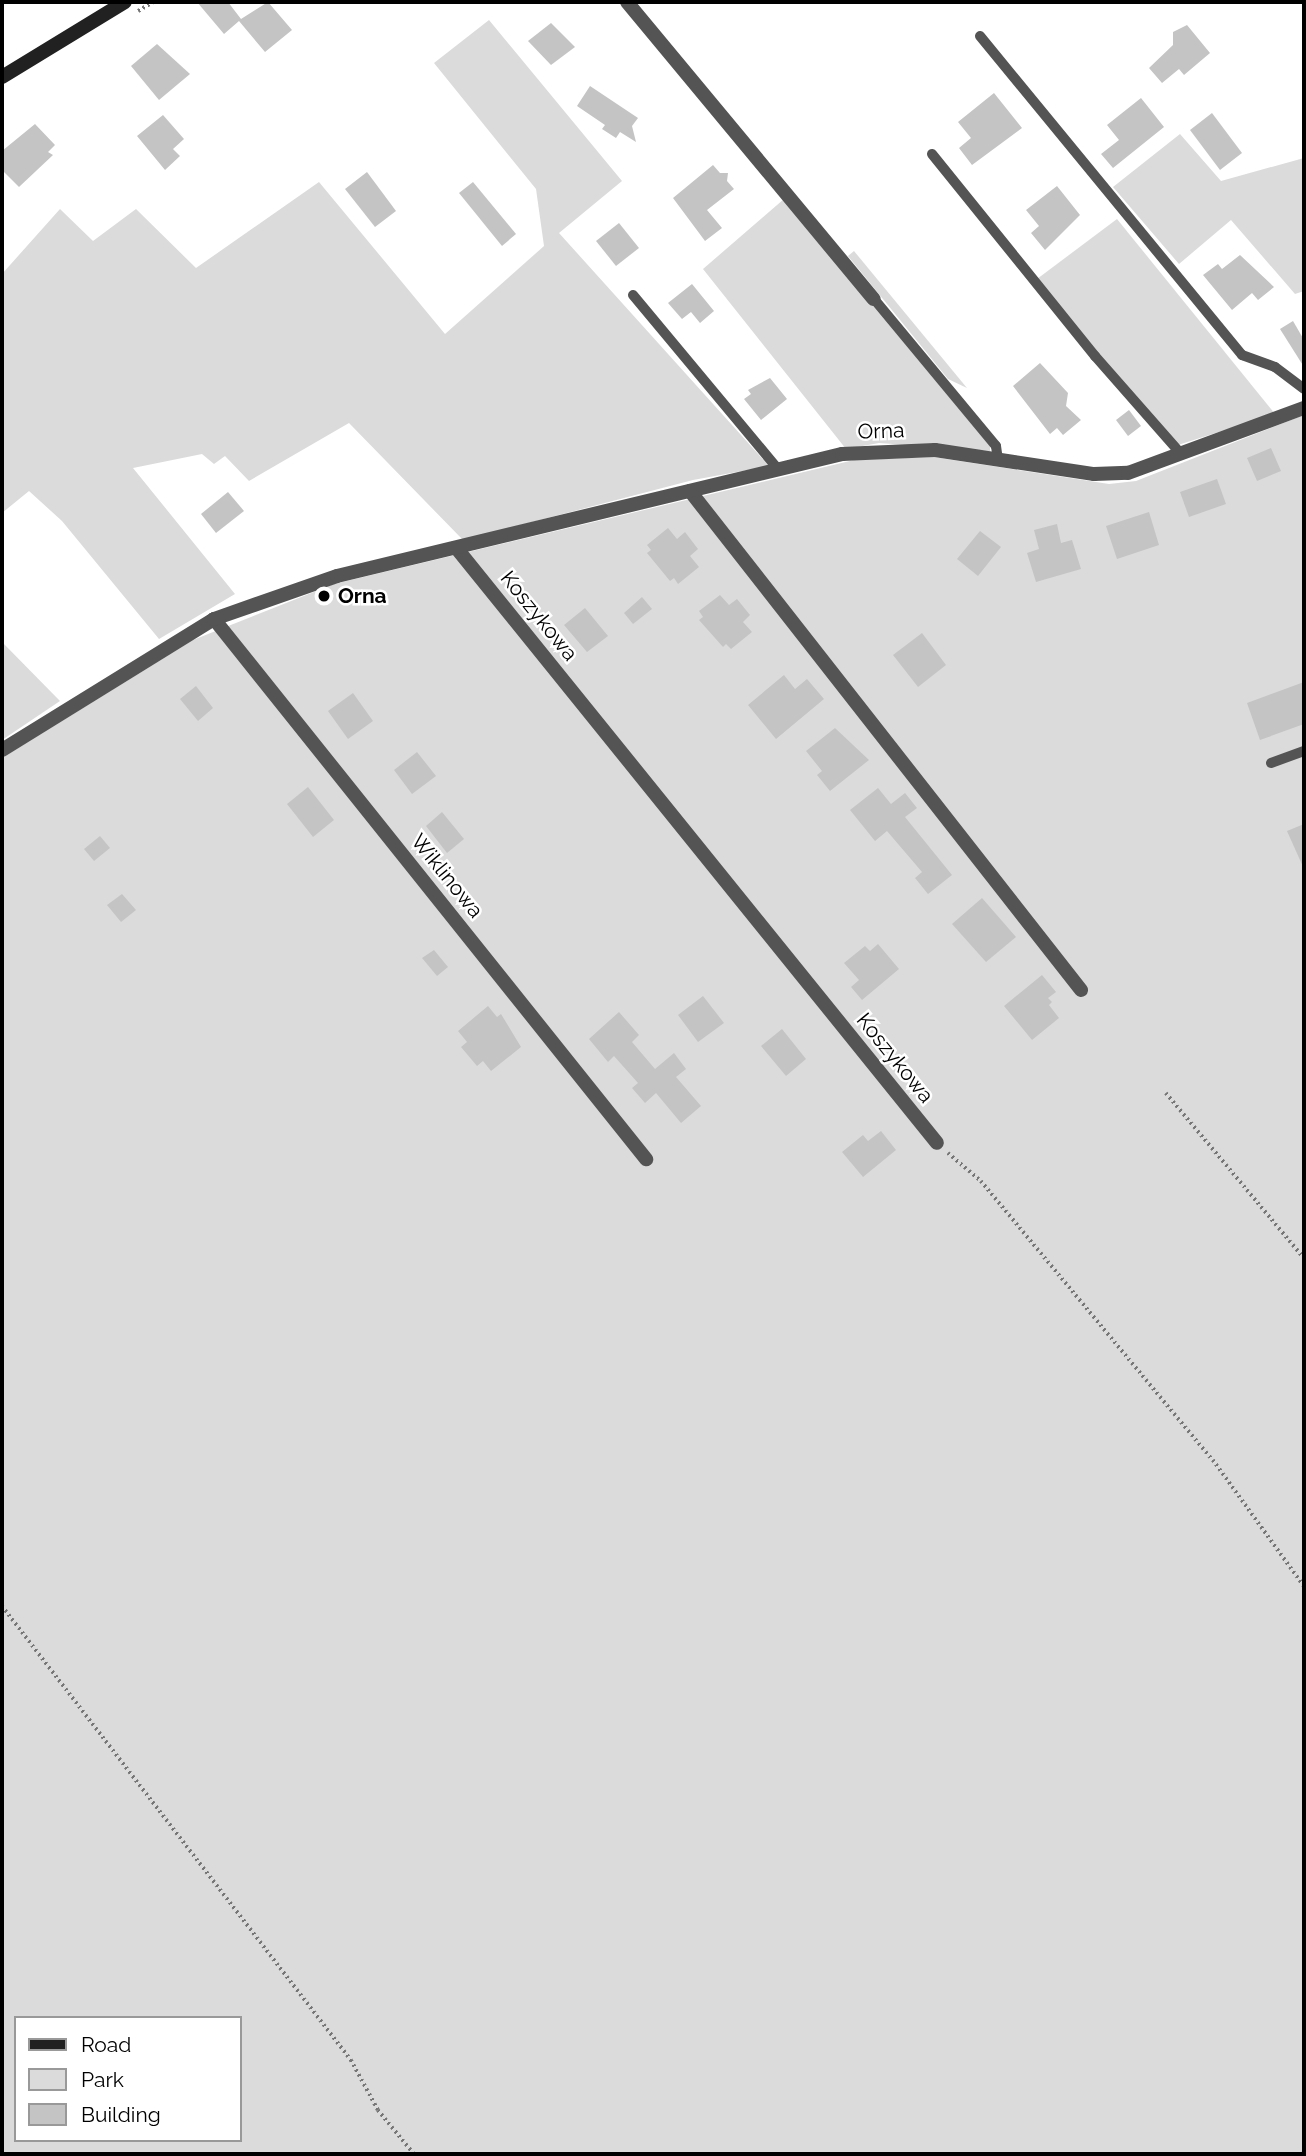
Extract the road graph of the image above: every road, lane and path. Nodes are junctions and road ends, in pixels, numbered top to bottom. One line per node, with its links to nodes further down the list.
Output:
1 (125, 2): 4 (street)
2 (627, 2): 7 (street)
3 (980, 36): 8 (lane)
4 (2, 77)
5 (932, 154): 10 (lane)
6 (633, 295): 12 (lane)
7 (874, 299): 11 (lane)
8 (1304, 390)
9 (1304, 408): 10 (street, Orna)
10 (1181, 454): 11 (street, Orna)
11 (998, 460): 12 (street, Orna)
12 (778, 468): 13 (street, Orna)
13 (690, 491): 14 (street, Orna); 19 (street)
14 (458, 550): 15 (street, Orna); 21 (street, Koszykowa)
15 (214, 619): 16 (street, Orna); 22 (street, Wiklinowa)
16 (2, 750)
17 (1304, 751): 18 (lane)
18 (1271, 764)
19 (1081, 990)
20 (1166, 1093): 23 (path)
21 (937, 1143): 24 (path)
22 (646, 1159)
23 (1304, 1258)
24 (1304, 1586)
25 (2, 1606): 26 (path)
26 (414, 2154)

